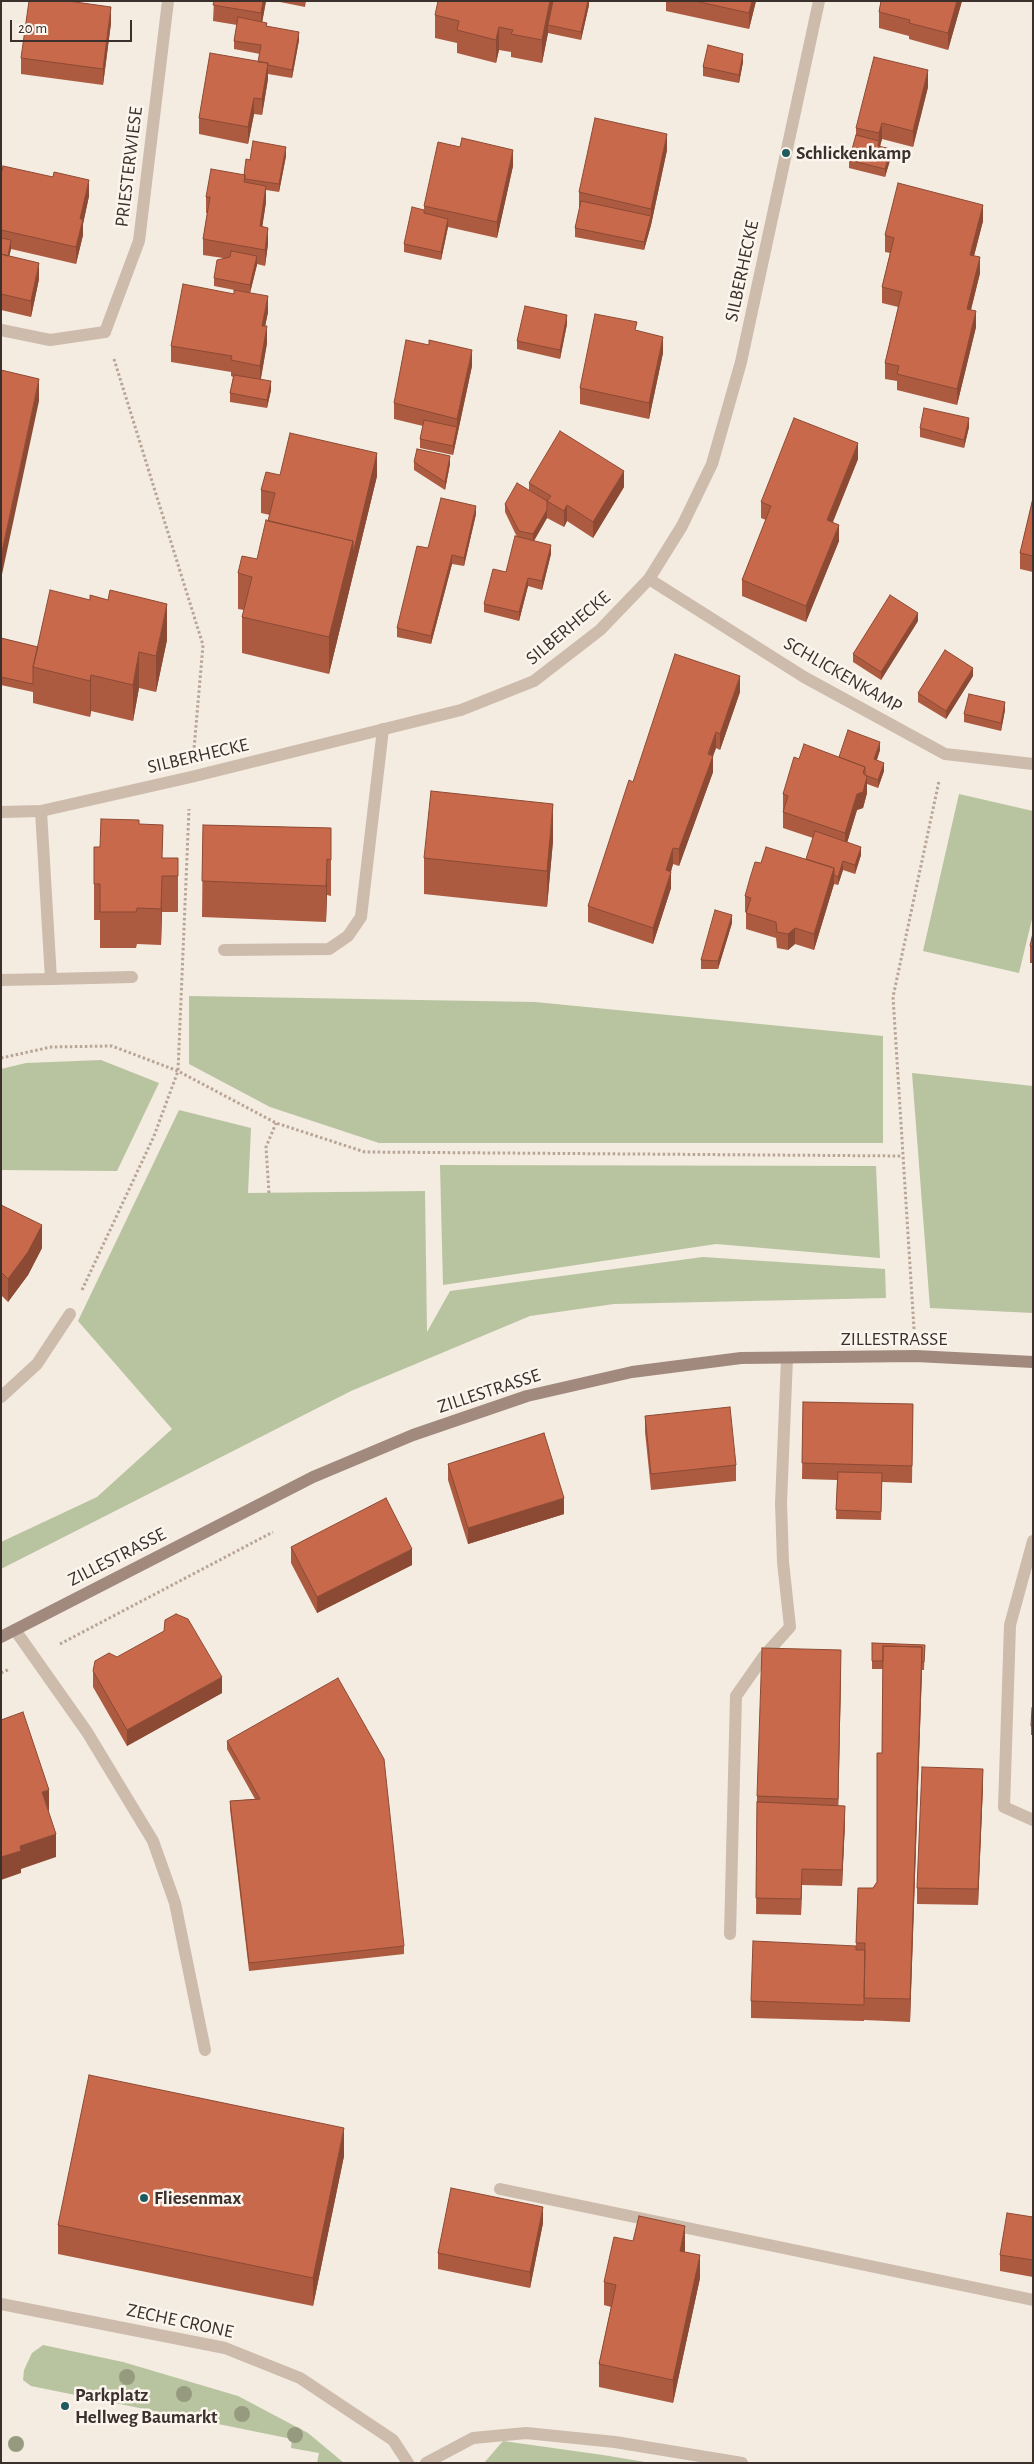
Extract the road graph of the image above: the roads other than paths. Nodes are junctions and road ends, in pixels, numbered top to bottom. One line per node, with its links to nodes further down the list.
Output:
1 (168, 1): 3 (street, PRIESTERWIESE)
2 (819, 1): 4 (street, SILBERHECKE)
3 (1, 330)
4 (649, 579): 5 (street, SILBERHECKE); 6 (street, SCHLICKENKAMP)
5 (383, 729): 7 (street, SILBERHECKE); 9 (street)
6 (1033, 764)
7 (40, 811): 8 (street, SILBERHECKE); 11 (street)
8 (1, 812)
9 (224, 950)
10 (132, 977): 11 (street)
11 (51, 979): 12 (street)
12 (1, 980)
13 (70, 1314): 16 (street)
14 (787, 1358): 15 (main road, ZILLESTRASSE); 18 (main road, ZILLESTRASSE); 21 (street)
15 (1033, 1362)
16 (1, 1397)
17 (1033, 1541): 20 (street)
18 (15, 1630): 19 (main road, ZILLESTRASSE); 22 (street)
19 (1, 1637)
20 (1033, 1820)
21 (730, 1934)
22 (205, 2050)
23 (500, 2189): 24 (street)
24 (1033, 2300)
25 (1, 2304): 26 (street, ZECHE CRONE)
26 (408, 2463)
27 (426, 2463): 28 (street)
28 (742, 2463)

